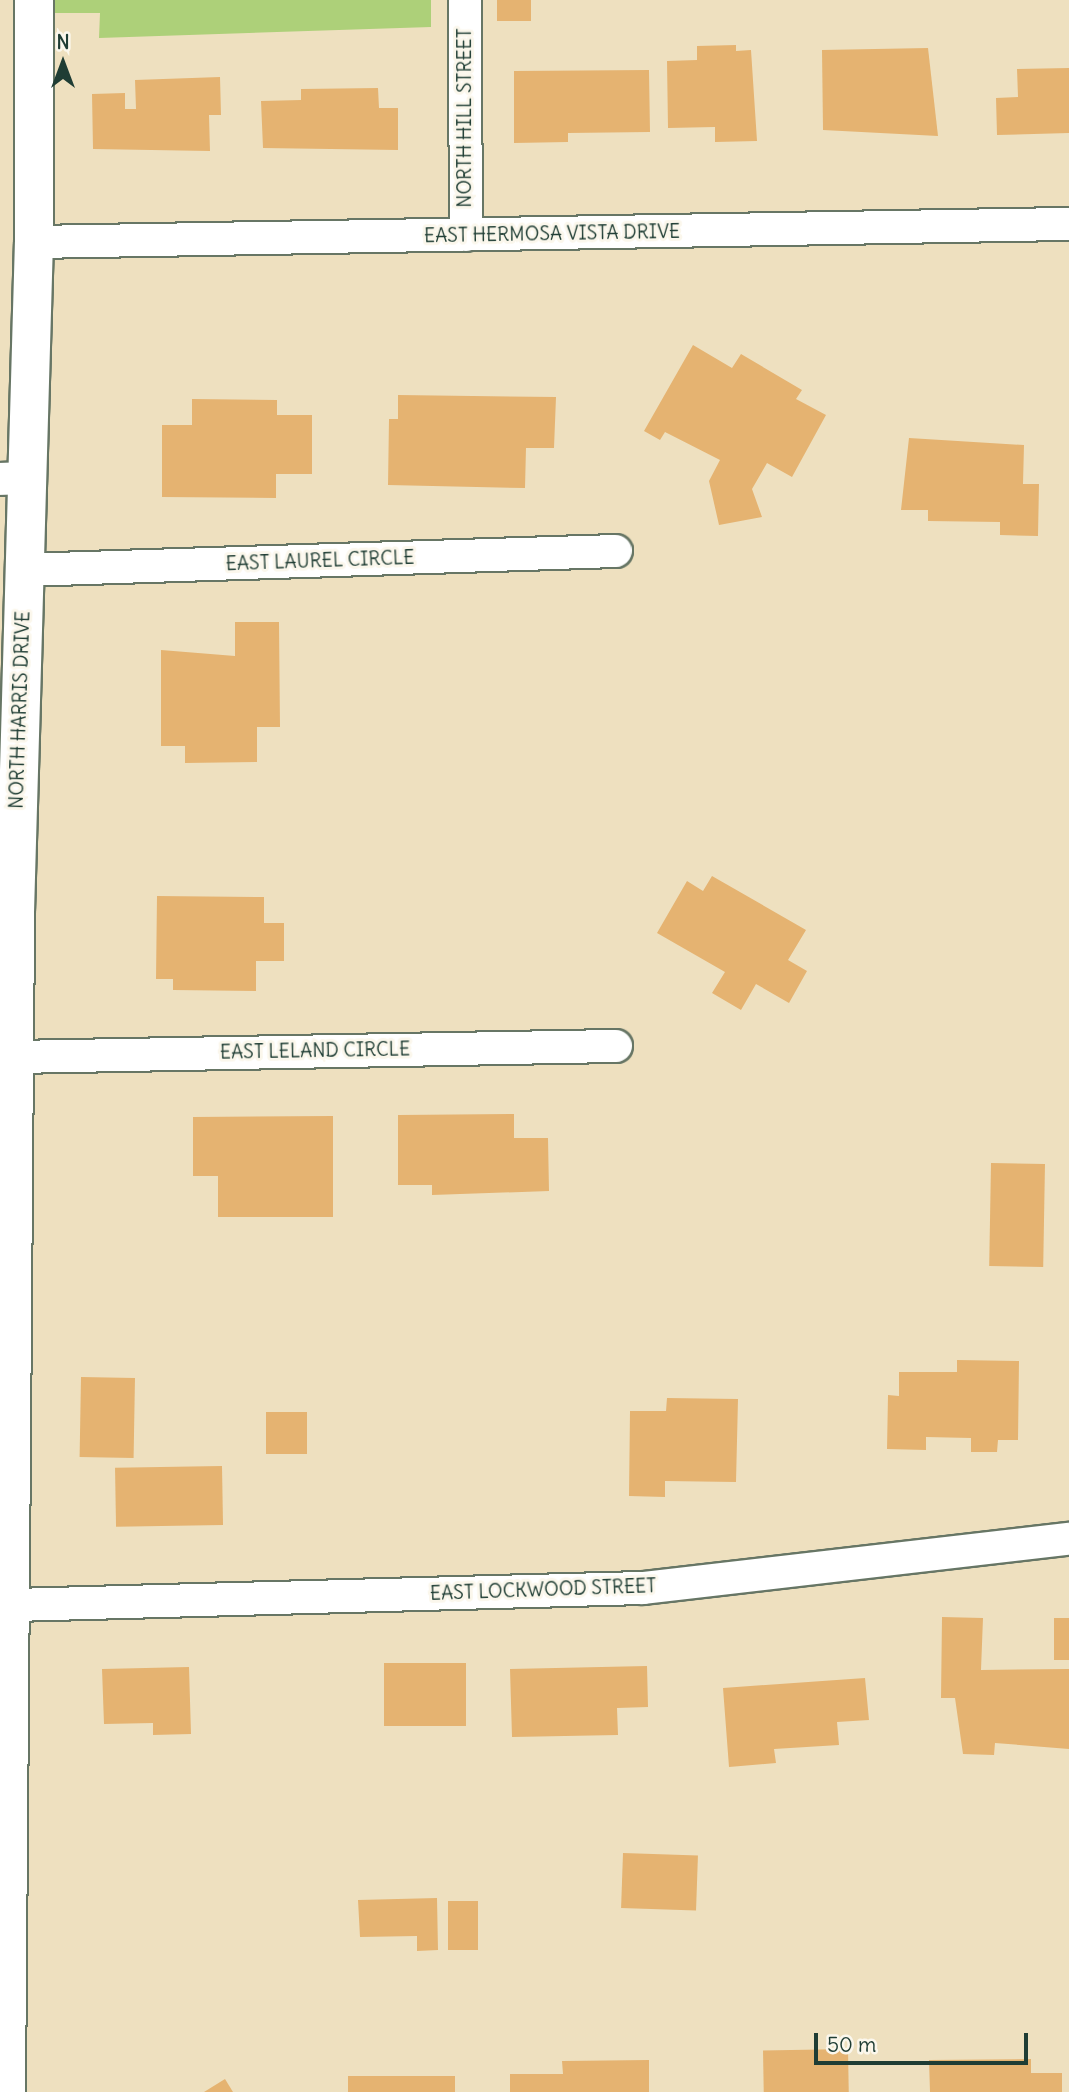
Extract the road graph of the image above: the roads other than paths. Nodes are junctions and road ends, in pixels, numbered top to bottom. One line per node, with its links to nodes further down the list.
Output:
1 (34, 0): 5 (street, NORTH HARRIS DRIVE)
2 (465, 0): 4 (street, NORTH HILL STREET)
3 (1069, 224): 4 (street, EAST HERMOSA VISTA DRIVE)
4 (466, 235): 5 (street, EAST HERMOSA VISTA DRIVE)
5 (34, 242): 6 (street, NORTH HARRIS DRIVE)
6 (13, 478): 8 (street, NORTH HARRIS DRIVE)
7 (617, 551): 8 (street, EAST LAUREL CIRCLE)
8 (24, 570): 9 (street, NORTH HARRIS DRIVE)
9 (7, 912): 11 (street, NORTH HARRIS DRIVE)
10 (616, 1046): 11 (street, EAST LELAND CIRCLE)
11 (14, 1057): 12 (street, NORTH HARRIS DRIVE)
12 (7, 1357): 14 (street, NORTH HARRIS DRIVE)
13 (1069, 1539): 14 (street, EAST LOCKWOOD STREET)
14 (14, 1605): 15 (street, NORTH HARRIS DRIVE)
15 (4, 1983): 16 (street, NORTH HARRIS DRIVE)
16 (6, 2092)

